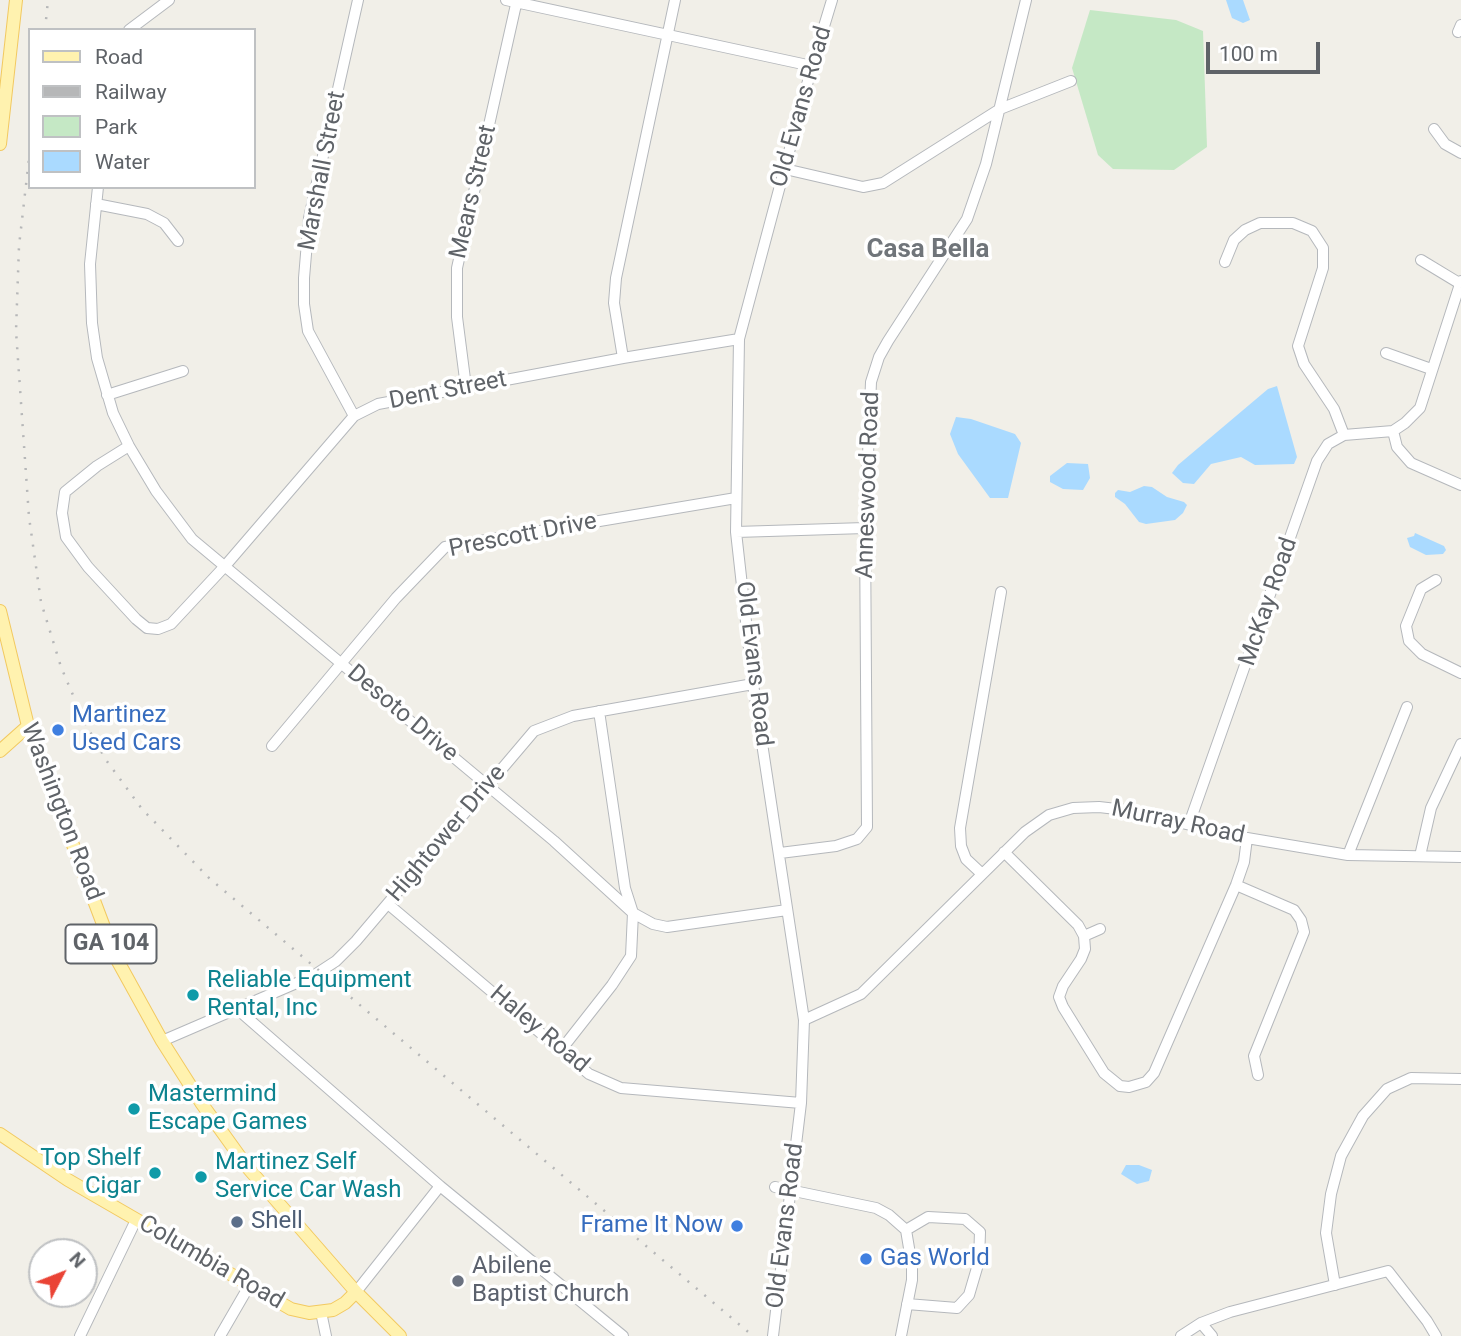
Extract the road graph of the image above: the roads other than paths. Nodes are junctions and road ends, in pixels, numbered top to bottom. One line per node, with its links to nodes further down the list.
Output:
1 (16, 0): 14 (main road)
2 (169, 0): 8 (street)
3 (358, 0): 30 (street, Marshall Street)
4 (675, 0): 9 (street)
5 (832, 0): 10 (street, Old Evans Road)
6 (1026, 0): 12 (street, Anneswood Road)
7 (514, 1): 9 (street); 28 (street, Mears Street)
8 (132, 28)
9 (667, 36): 10 (street); 25 (street)
10 (812, 66): 16 (street, Old Evans Road)
11 (1071, 81): 12 (street)
12 (1000, 109): 16 (street); 36 (street, Anneswood Road)
13 (1434, 129): 15 (street)
14 (0, 144)
15 (1461, 153)
16 (785, 169): 23 (street, Old Evans Road)
17 (98, 189): 18 (street, Desoto Drive)
18 (96, 204): 19 (street); 29 (street, Desoto Drive)
19 (178, 241)
20 (1421, 260): 22 (street)
21 (1225, 262): 32 (street)
22 (1460, 282): 26 (street)
23 (739, 339): 25 (street, Dent Street); 35 (street, Old Evans Road)
24 (1386, 353): 26 (street)
25 (623, 358): 28 (street, Dent Street)
26 (1431, 369): 31 (street)
27 (183, 371): 29 (street)
28 (466, 387): 30 (street, Dent Street)
29 (107, 395): 33 (street, Desoto Drive)
30 (354, 416): 38 (street, Dent Street)
31 (1393, 431): 32 (street); 34 (street)
32 (1344, 435): 52 (street, McKay Road)
33 (130, 446): 38 (street, Desoto Drive); 38 (street, Dent Street)
34 (1461, 485)
35 (736, 498): 37 (street, Old Evans Road); 42 (street, Prescott Drive)
36 (865, 528): 37 (street); 55 (street, Anneswood Road)
37 (736, 532): 44 (street, Old Evans Road)
38 (225, 566): 42 (street, Desoto Drive)
39 (1436, 580): 43 (street)
40 (1001, 592): 59 (street)
41 (0, 611): 47 (main road, Washington Road / GA 104)
42 (342, 663): 49 (street, Prescott Drive); 51 (street, Desoto Drive)
43 (1461, 673)
44 (753, 684): 46 (street, Hightower Drive); 55 (street, Old Evans Road)
45 (1407, 706): 56 (street)
46 (599, 711): 51 (street, Hightower Drive); 63 (street)
47 (28, 726): 50 (main road); 68 (main road, Washington Road / GA 104)
48 (1461, 744): 57 (street)
49 (272, 746)
50 (0, 751)
51 (487, 786): 61 (street, Hightower Drive); 63 (street, Desoto Drive)
52 (1189, 824): 53 (street, Murray Road); 54 (street, Murray Road)
53 (1247, 838): 56 (street, Murray Road); 60 (street)
54 (1004, 852): 59 (street, Murray Road); 65 (street)
55 (780, 853): 62 (street, Old Evans Road)
56 (1348, 855): 57 (street, Murray Road)
57 (1420, 856): 58 (street, Murray Road)
58 (1461, 857)
59 (982, 874): 67 (street, Murray Road)
60 (1236, 885): 65 (street); 70 (street)
61 (388, 904): 66 (street, Hightower Drive); 69 (street, Haley Road)
62 (788, 910): 63 (street, Desoto Drive); 67 (street, Old Evans Road)
63 (633, 913): 69 (street)
64 (1100, 929): 65 (street)
65 (1084, 936)
66 (236, 1008): 68 (street, Hightower Drive); 74 (street)
67 (804, 1020): 72 (street, Old Evans Road)
68 (162, 1041): 81 (main road, Washington Road / GA 104)
69 (561, 1049): 72 (street, Haley Road)
70 (1258, 1075)
71 (1461, 1079): 79 (street)
72 (801, 1103): 76 (street, Old Evans Road)
73 (0, 1134): 77 (main road, Columbia Road)
74 (440, 1186): 81 (street); 89 (street)
75 (775, 1188): 76 (street)
76 (791, 1190): 78 (street); 90 (street, Old Evans Road)
77 (136, 1220): 80 (main road, Columbia Road); 85 (street)
78 (906, 1230): 82 (street); 82 (street)
79 (1335, 1285): 84 (street); 94 (street)
80 (249, 1286): 83 (main road, Columbia Road); 86 (street)
81 (356, 1292): 83 (main road); 88 (main road, Washington Road / GA 104)
82 (908, 1304): 91 (street)
83 (321, 1312): 87 (street)
84 (1201, 1324): 92 (street); 93 (street)
85 (80, 1336)
86 (220, 1336)
87 (326, 1336)
88 (400, 1336)
89 (623, 1336)
90 (773, 1336)
91 (901, 1336)
92 (1181, 1336)
93 (1212, 1336)
94 (1436, 1336)

